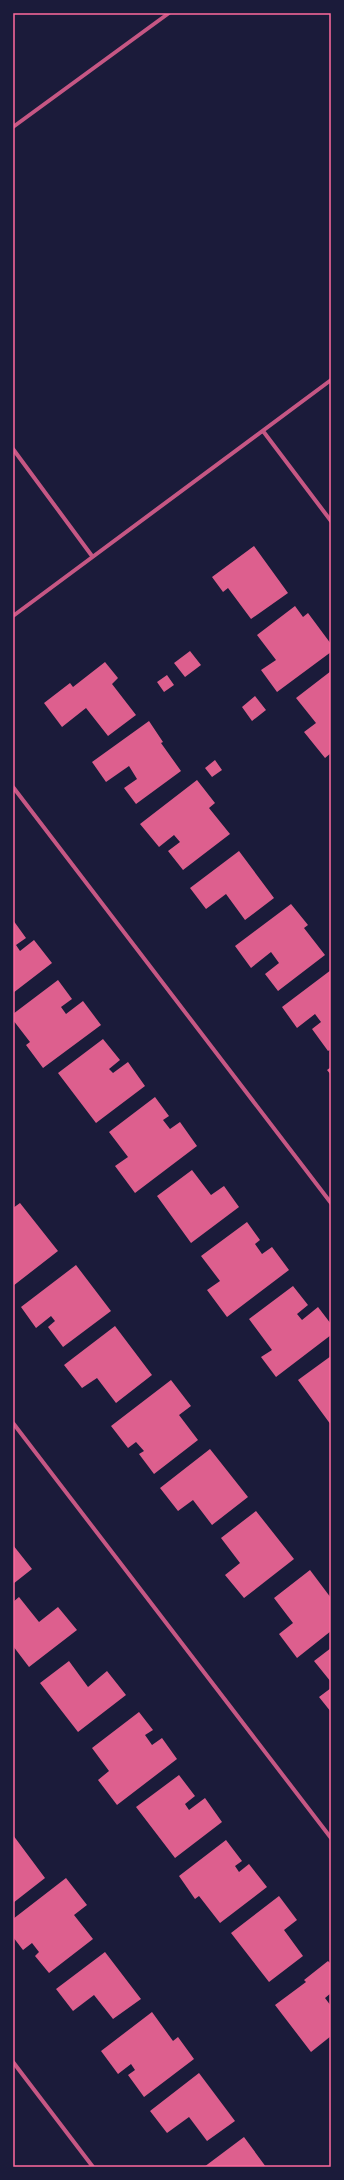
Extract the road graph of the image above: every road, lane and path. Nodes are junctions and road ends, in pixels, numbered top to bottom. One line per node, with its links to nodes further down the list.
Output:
1 (169, 13): 2 (street)
2 (13, 127)
3 (331, 380): 4 (street)
4 (262, 431): 6 (street); 7 (street)
5 (13, 449): 7 (street)
6 (331, 521)
7 (92, 556): 8 (street)
8 (13, 616)
9 (13, 786): 10 (street)
10 (331, 1203)
11 (13, 1423): 12 (street)
12 (331, 1838)
13 (13, 2062): 14 (street)
14 (93, 2167)

